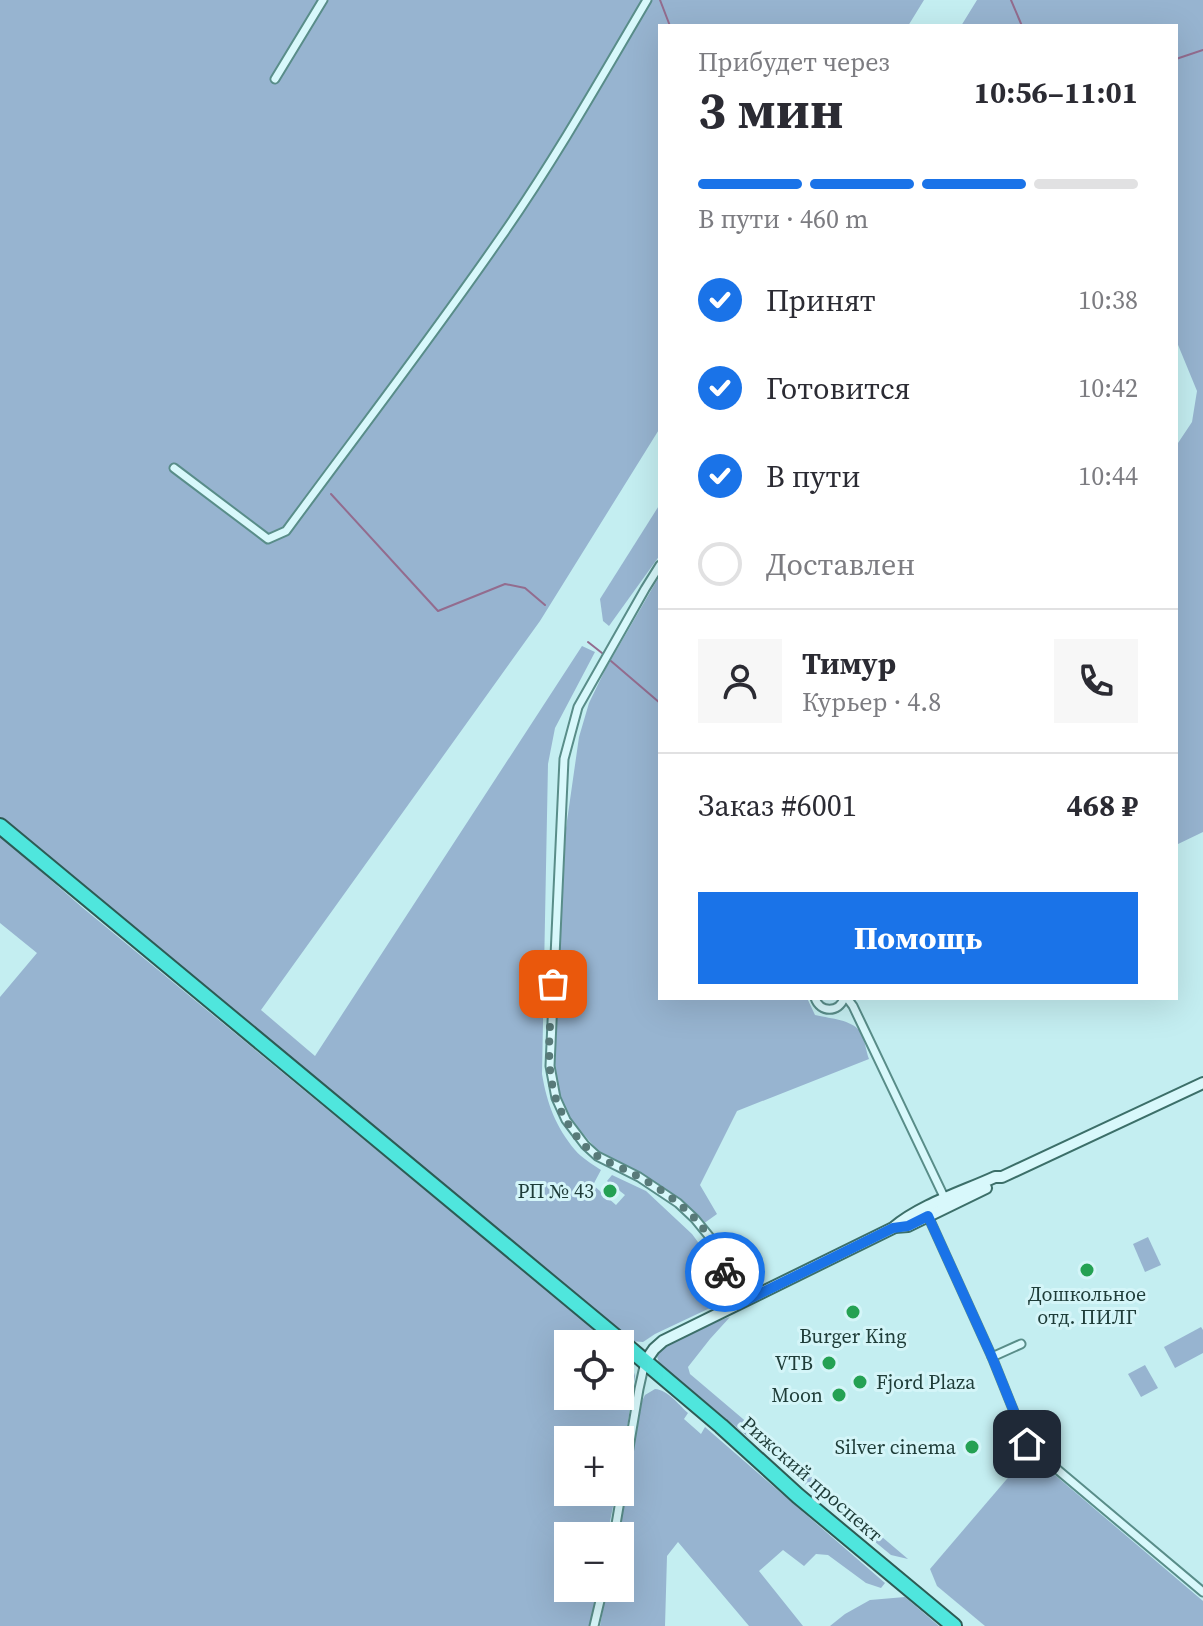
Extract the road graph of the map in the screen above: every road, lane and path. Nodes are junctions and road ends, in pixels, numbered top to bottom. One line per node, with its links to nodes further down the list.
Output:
1 (323, 0): 3 (street)
2 (647, 0): 4 (street)
3 (275, 79)
4 (174, 468)
5 (658, 568): 14 (street)
6 (0, 826): 17 (highway, Рижский проспект)
7 (816, 1000): 8 (street)
8 (844, 1000)
9 (847, 1000): 11 (street)
10 (1203, 1083): 11 (street)
11 (946, 1203): 12 (street); 13 (street)
12 (928, 1216): 13 (street); 16 (street)
13 (893, 1228): 14 (street)
14 (737, 1305): 17 (street)
15 (1021, 1344): 16 (street)
16 (992, 1357): 19 (street)
17 (645, 1362): 18 (street); 22 (highway, Рижский проспект)
18 (616, 1522)
19 (1203, 1592)
20 (600, 1602): 21 (street)
21 (594, 1626)
22 (954, 1626)

